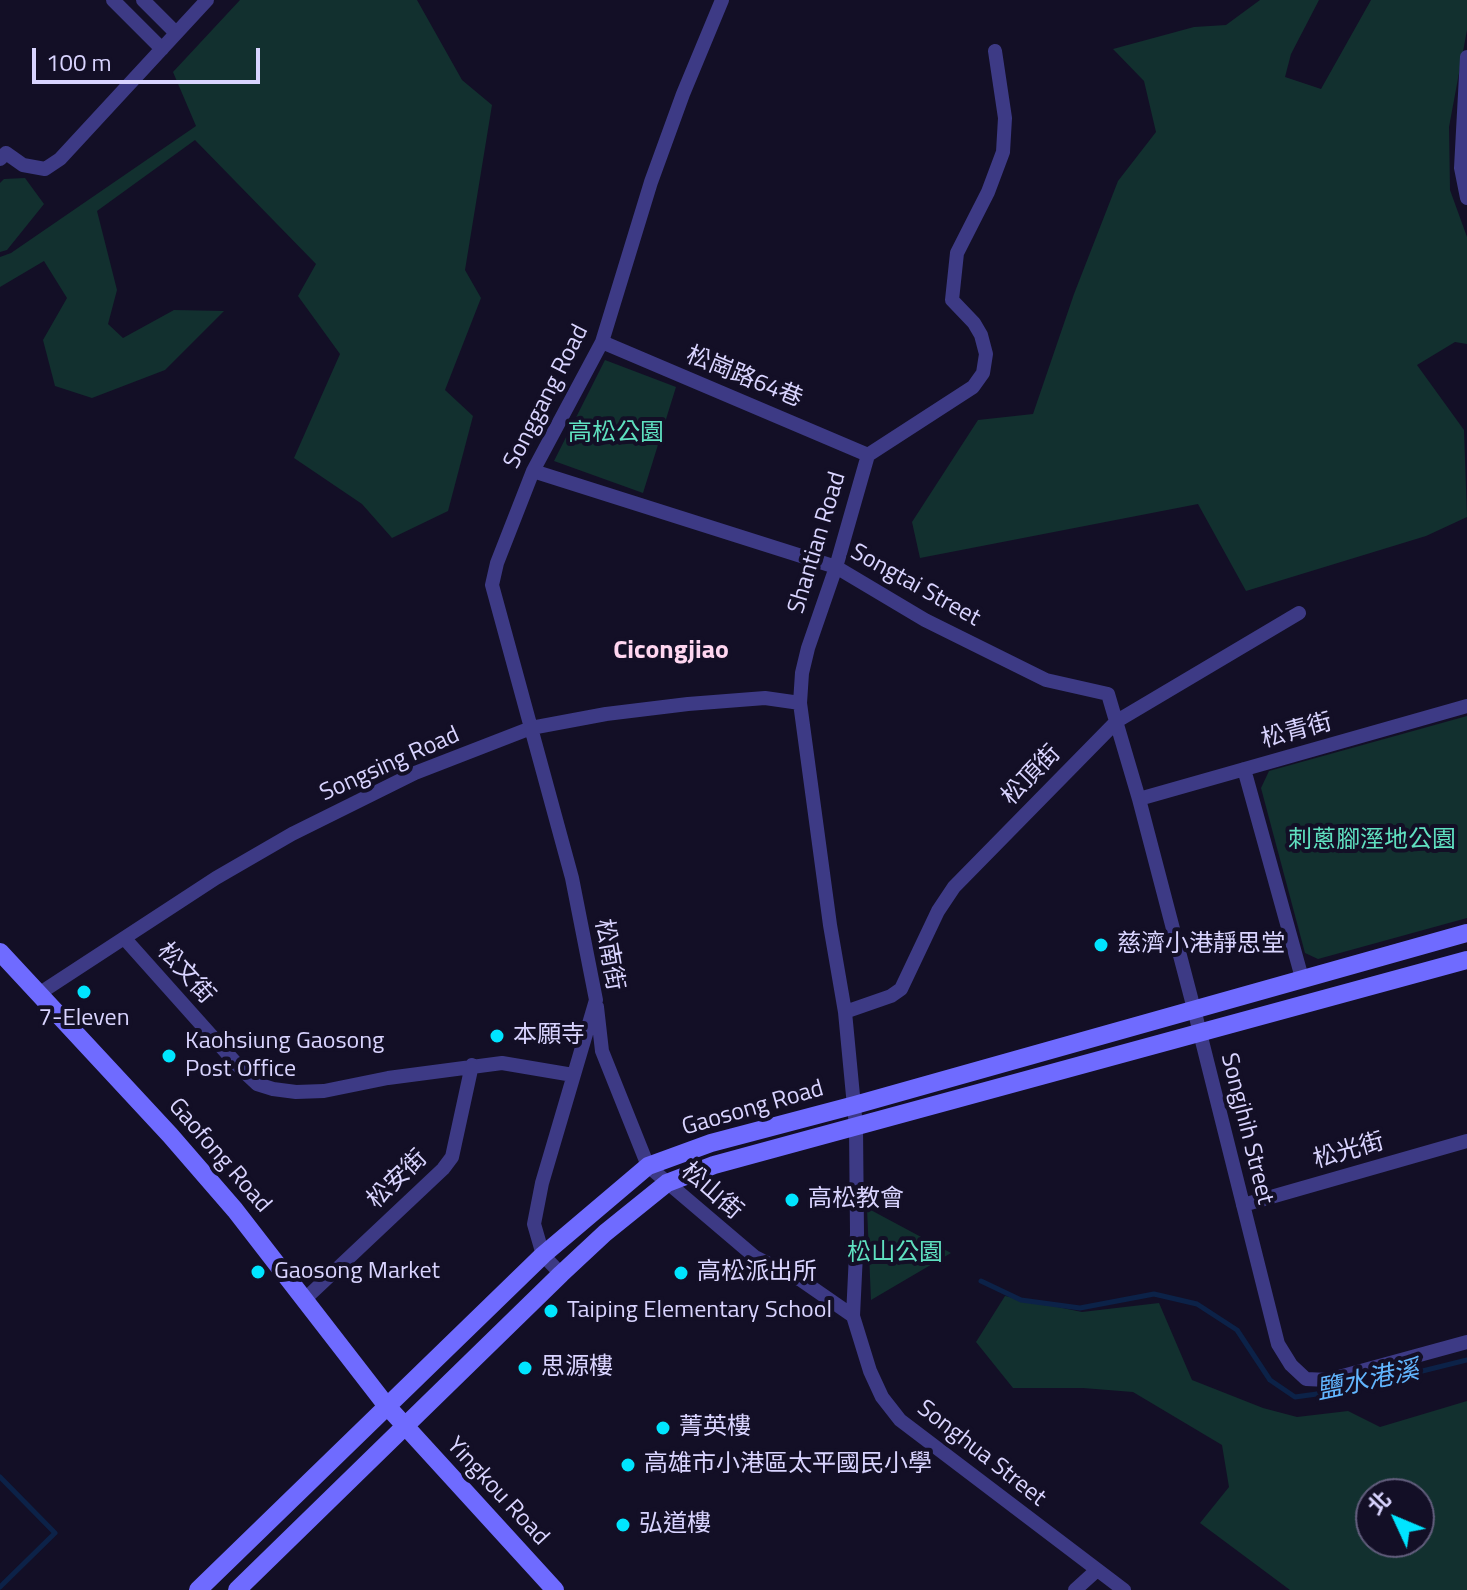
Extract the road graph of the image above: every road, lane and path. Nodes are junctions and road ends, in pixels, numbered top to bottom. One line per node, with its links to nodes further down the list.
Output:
1 (113, 0): 8 (street)
2 (143, 0): 7 (street)
3 (207, 0): 7 (street)
4 (715, 0): 6 (street)
5 (722, 0): 6 (street, Songgang Road)
6 (715, 18): 13 (street, Songgang Road)
7 (176, 33): 8 (street)
8 (162, 49): 11 (street)
9 (995, 51): 14 (street, Shantian Road)
10 (1467, 57): 12 (street)
11 (2, 153)
12 (1467, 198)
13 (602, 342): 14 (street, 松崗路64巷); 15 (street, Songgang Road)
14 (868, 455): 16 (street, Shantian Road)
15 (533, 471): 16 (street, Songtai Street); 21 (street, Songgang Road)
16 (836, 567): 18 (street, Shantian Road); 20 (street, Songtai Street)
17 (1299, 613): 20 (street, 松頂街)
18 (800, 703): 21 (street, Songsing Road); 32 (street, Shantian Road)
19 (1467, 706): 22 (street, 松青街)
20 (1117, 721): 23 (street, Songjhih Street); 32 (street, 松頂街)
21 (531, 728): 25 (street, Songsing Road); 30 (street, 松南街)
22 (1244, 769): 23 (street, 松青街); 28 (street)
23 (1139, 799): 31 (street, Songjhih Street)
24 (1467, 933): 28 (street, Gaosong Road)
25 (125, 939): 29 (street, Songsing Road); 34 (street, 松文街)
26 (0, 952): 29 (street, Gaofong Road)
27 (1467, 960): 33 (street, Gaosong Road)
28 (1302, 978): 31 (street, Gaosong Road)
29 (40, 993): 44 (street, Gaofong Road)
30 (596, 1000): 35 (street, 松南街); 39 (street, 松山街)
31 (1194, 1009): 33 (street, Songjhih Street); 36 (street, Gaosong Road)
32 (845, 1012): 36 (street, Shantian Road)
33 (1200, 1033): 37 (street, Gaosong Road); 41 (street, Songjhih Street)
34 (472, 1065): 35 (street, 松文街); 44 (street, 松安街)
35 (573, 1075): 42 (street, 松南街)
36 (855, 1105): 37 (street, Shantian Road); 39 (street, Gaosong Road)
37 (856, 1127): 40 (street, Gaosong Road); 45 (street, Songhua Street)
38 (1467, 1141): 41 (street, 松光街)
39 (648, 1166): 40 (street, 松山街); 42 (street, Gaosong Road)
40 (667, 1183): 43 (street, Gaosong Road); 45 (street, 松山街)
41 (1243, 1205): 46 (street, Songjhih Street)
42 (543, 1255): 43 (street); 47 (street, Gaosong Road)
43 (561, 1274): 48 (street, Gaosong Road)
44 (305, 1299): 47 (street, Gaofong Road)
45 (853, 1316): 49 (street, Songhua Street)
46 (1467, 1342)
47 (386, 1405): 48 (street, Yingkou Road); 50 (street, Gaosong Road)
48 (404, 1426): 51 (street, Gaosong Road); 52 (street, Yingkou Road)
49 (1097, 1570): 53 (street); 54 (street, Songhua Street)
50 (198, 1590)
51 (237, 1590)
52 (555, 1590)
53 (1075, 1590)
54 (1124, 1590)

